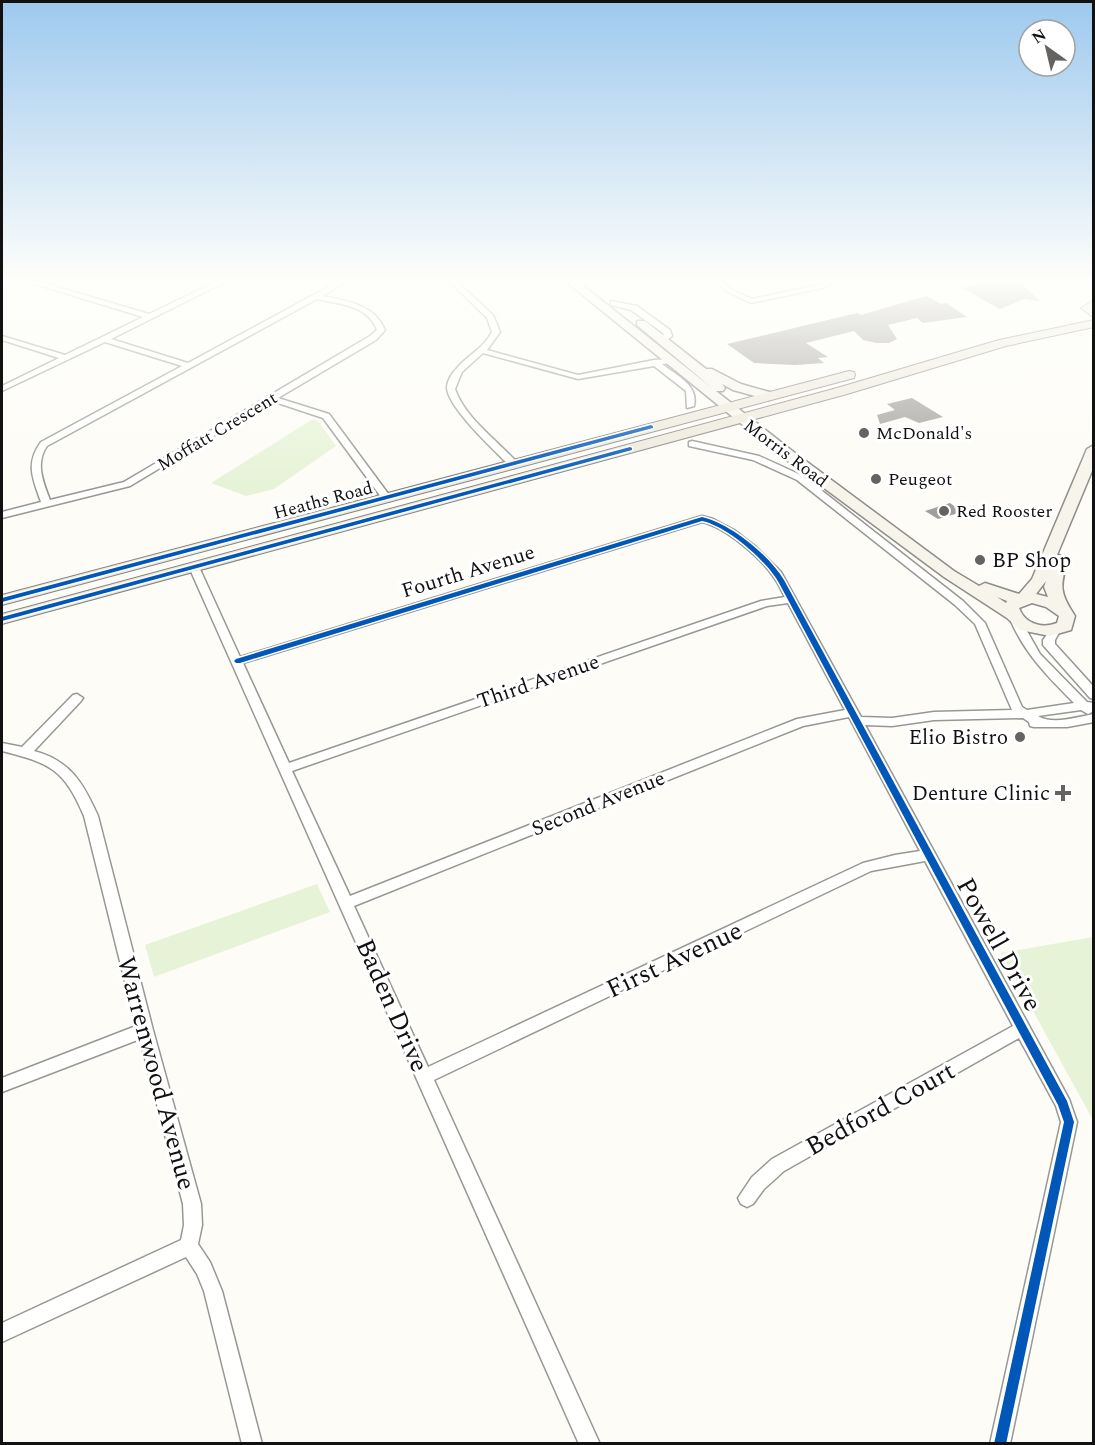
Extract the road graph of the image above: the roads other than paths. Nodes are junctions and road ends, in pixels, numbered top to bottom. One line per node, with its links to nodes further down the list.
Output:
1 (32, 347): 14 (street)
2 (87, 347): 14 (street)
3 (131, 347): 16 (street)
4 (223, 347): 16 (street)
5 (357, 347): 19 (street, Moffatt Crescent)
6 (486, 347): 11 (street)
7 (647, 347): 13 (street, Morris Road)
8 (667, 347): 12 (street, Morris Road)
9 (951, 347): 18 (main road, Heaths Road)
10 (986, 347): 21 (main road, Heaths Road)
11 (483, 351): 13 (street); 26 (street)
12 (672, 356): 13 (street, Morris Road); 15 (street, Morris Road); 21 (street, Morris Road)
13 (656, 357): 20 (street)
14 (65, 358): 17 (street)
15 (694, 364): 18 (street); 21 (street, Morris Road)
16 (189, 366): 31 (street)
17 (2, 389)
18 (769, 396): 21 (main road, Heaths Road)
19 (271, 398): 29 (street); 31 (street, Moffatt Crescent)
20 (690, 406)
21 (739, 412): 22 (main road, Heaths Road); 24 (street, Morris Road); 26 (main road, Heaths Road); 38 (street, Morris Road)
22 (715, 426): 24 (street); 27 (main road, Heaths Road)
23 (692, 444): 45 (street, Morris Road)
24 (777, 447): 38 (street, Morris Road)
25 (1094, 449): 30 (street)
26 (514, 465): 27 (main road); 29 (main road, Heaths Road)
27 (525, 478): 34 (main road, Heaths Road)
28 (1094, 478): 30 (street)
29 (387, 499): 36 (main road, Heaths Road)
30 (1078, 502): 37 (street); 38 (street)
31 (47, 505): 32 (street, Moffatt Crescent)
32 (2, 515)
33 (710, 519): 35 (street, Powell Drive); 41 (street, Fourth Avenue)
34 (194, 567): 39 (main road, Heaths Road); 41 (street, Baden Drive)
35 (790, 599): 48 (street, Powell Drive); 51 (street, Third Avenue)
36 (2, 600)
37 (1060, 607): 38 (street); 40 (street)
38 (1018, 608): 40 (street); 44 (street)
39 (2, 619)
40 (1055, 631): 42 (street)
41 (238, 661): 51 (street, Baden Drive)
42 (1094, 695)
43 (77, 698): 50 (street)
44 (1091, 711): 47 (street); 47 (street)
45 (1024, 714): 46 (street); 47 (street)
46 (973, 717): 47 (street); 48 (street, Second Avenue)
47 (1043, 718)
48 (856, 721): 52 (street, Powell Drive); 53 (street, Second Avenue)
49 (2, 747): 50 (street, Warrenwood Avenue)
50 (25, 752): 55 (street, Warrenwood Avenue)
51 (287, 768): 53 (street, Baden Drive)
52 (928, 855): 54 (street, Powell Drive); 56 (street, First Avenue)
53 (347, 903): 56 (street, Baden Drive)
54 (1022, 1029): 58 (street, Bedford Court); 63 (street, Powell Drive)
55 (144, 1030): 57 (street); 59 (street, Warrenwood Avenue)
56 (425, 1076): 62 (street, Baden Drive)
57 (2, 1085)
58 (747, 1198)
59 (189, 1246): 60 (street); 61 (street)
60 (2, 1333)
61 (252, 1443)
62 (590, 1443)
63 (1000, 1443)

